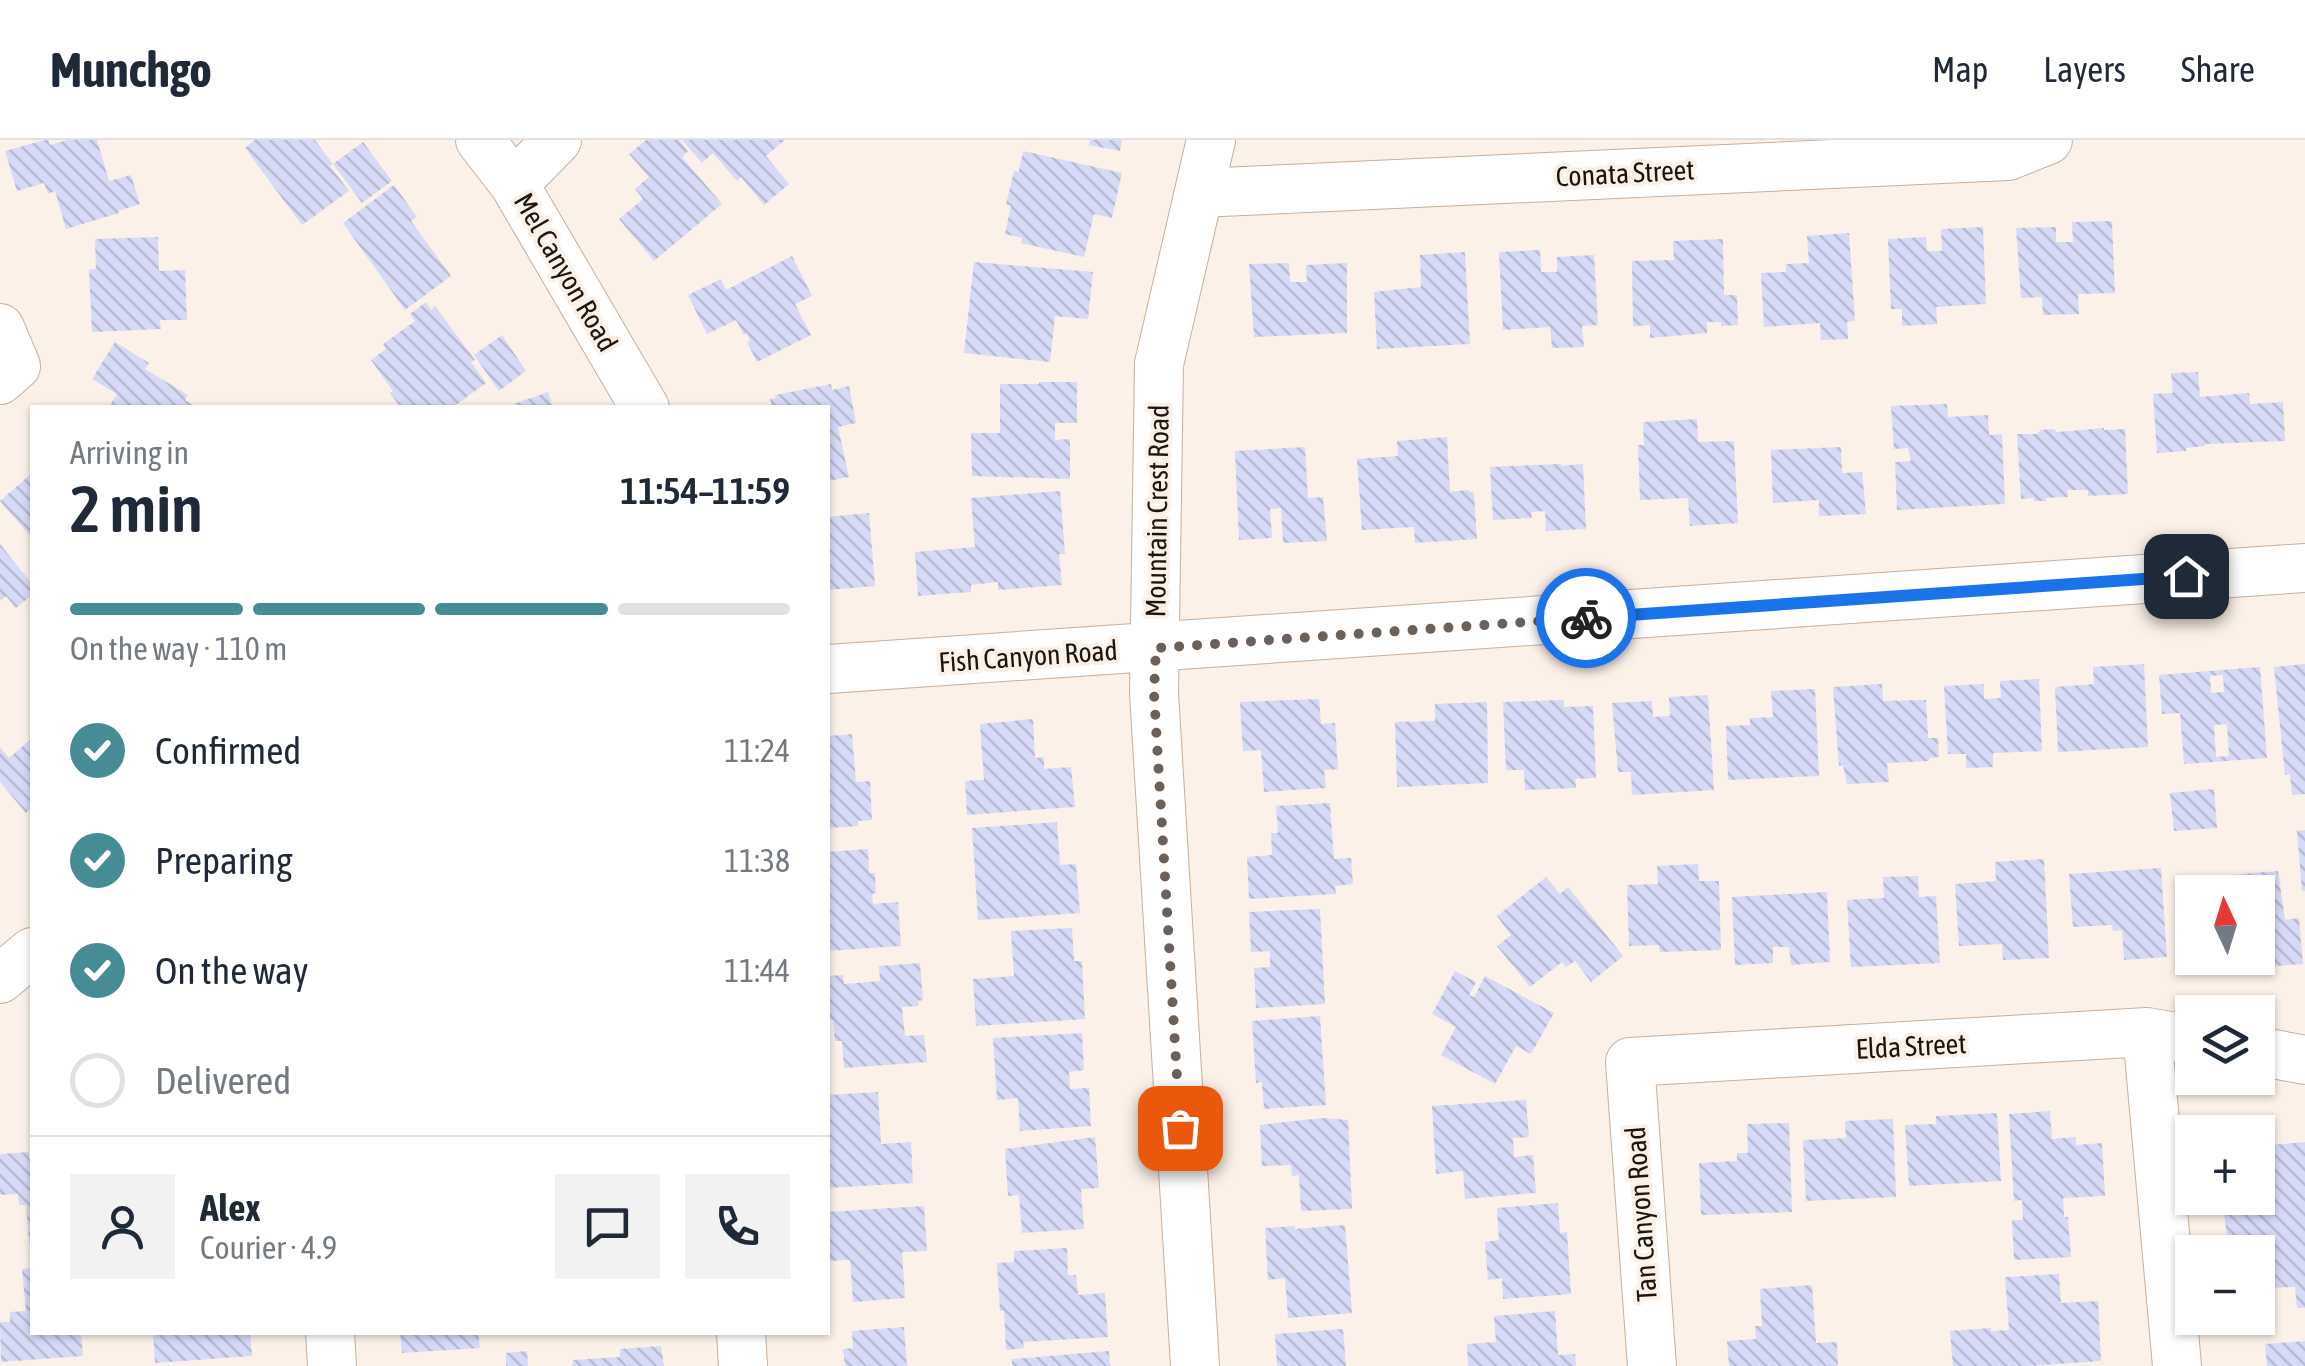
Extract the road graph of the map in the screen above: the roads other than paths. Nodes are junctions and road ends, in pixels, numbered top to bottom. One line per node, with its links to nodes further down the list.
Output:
1 (480, 140): 5 (street, Mel Canyon Road)
2 (557, 140): 5 (street)
3 (1211, 140): 6 (street, Mountain Crest Road)
4 (2048, 140): 6 (street, Conata Street)
5 (514, 184): 7 (street, Mel Canyon Road)
6 (1198, 193): 9 (street, Mountain Crest Road)
7 (643, 405)
8 (2305, 568): 9 (street, Fish Canyon Road)
9 (1156, 648): 10 (street, Fish Canyon Road); 22 (street, Mountain Crest Road)
10 (830, 669)
11 (30, 954): 12 (street)
12 (0, 979)
13 (2146, 1032): 14 (street, Elda Street); 17 (street, Elda Street); 24 (street)
14 (2175, 1037)
15 (2275, 1055): 16 (street)
16 (2305, 1060)
17 (1630, 1062): 23 (street, Tan Canyon Road)
18 (330, 1335): 20 (street)
19 (741, 1335): 21 (street)
20 (332, 1366)
21 (743, 1366)
22 (1194, 1366)
23 (1652, 1366)
24 (2177, 1366)

